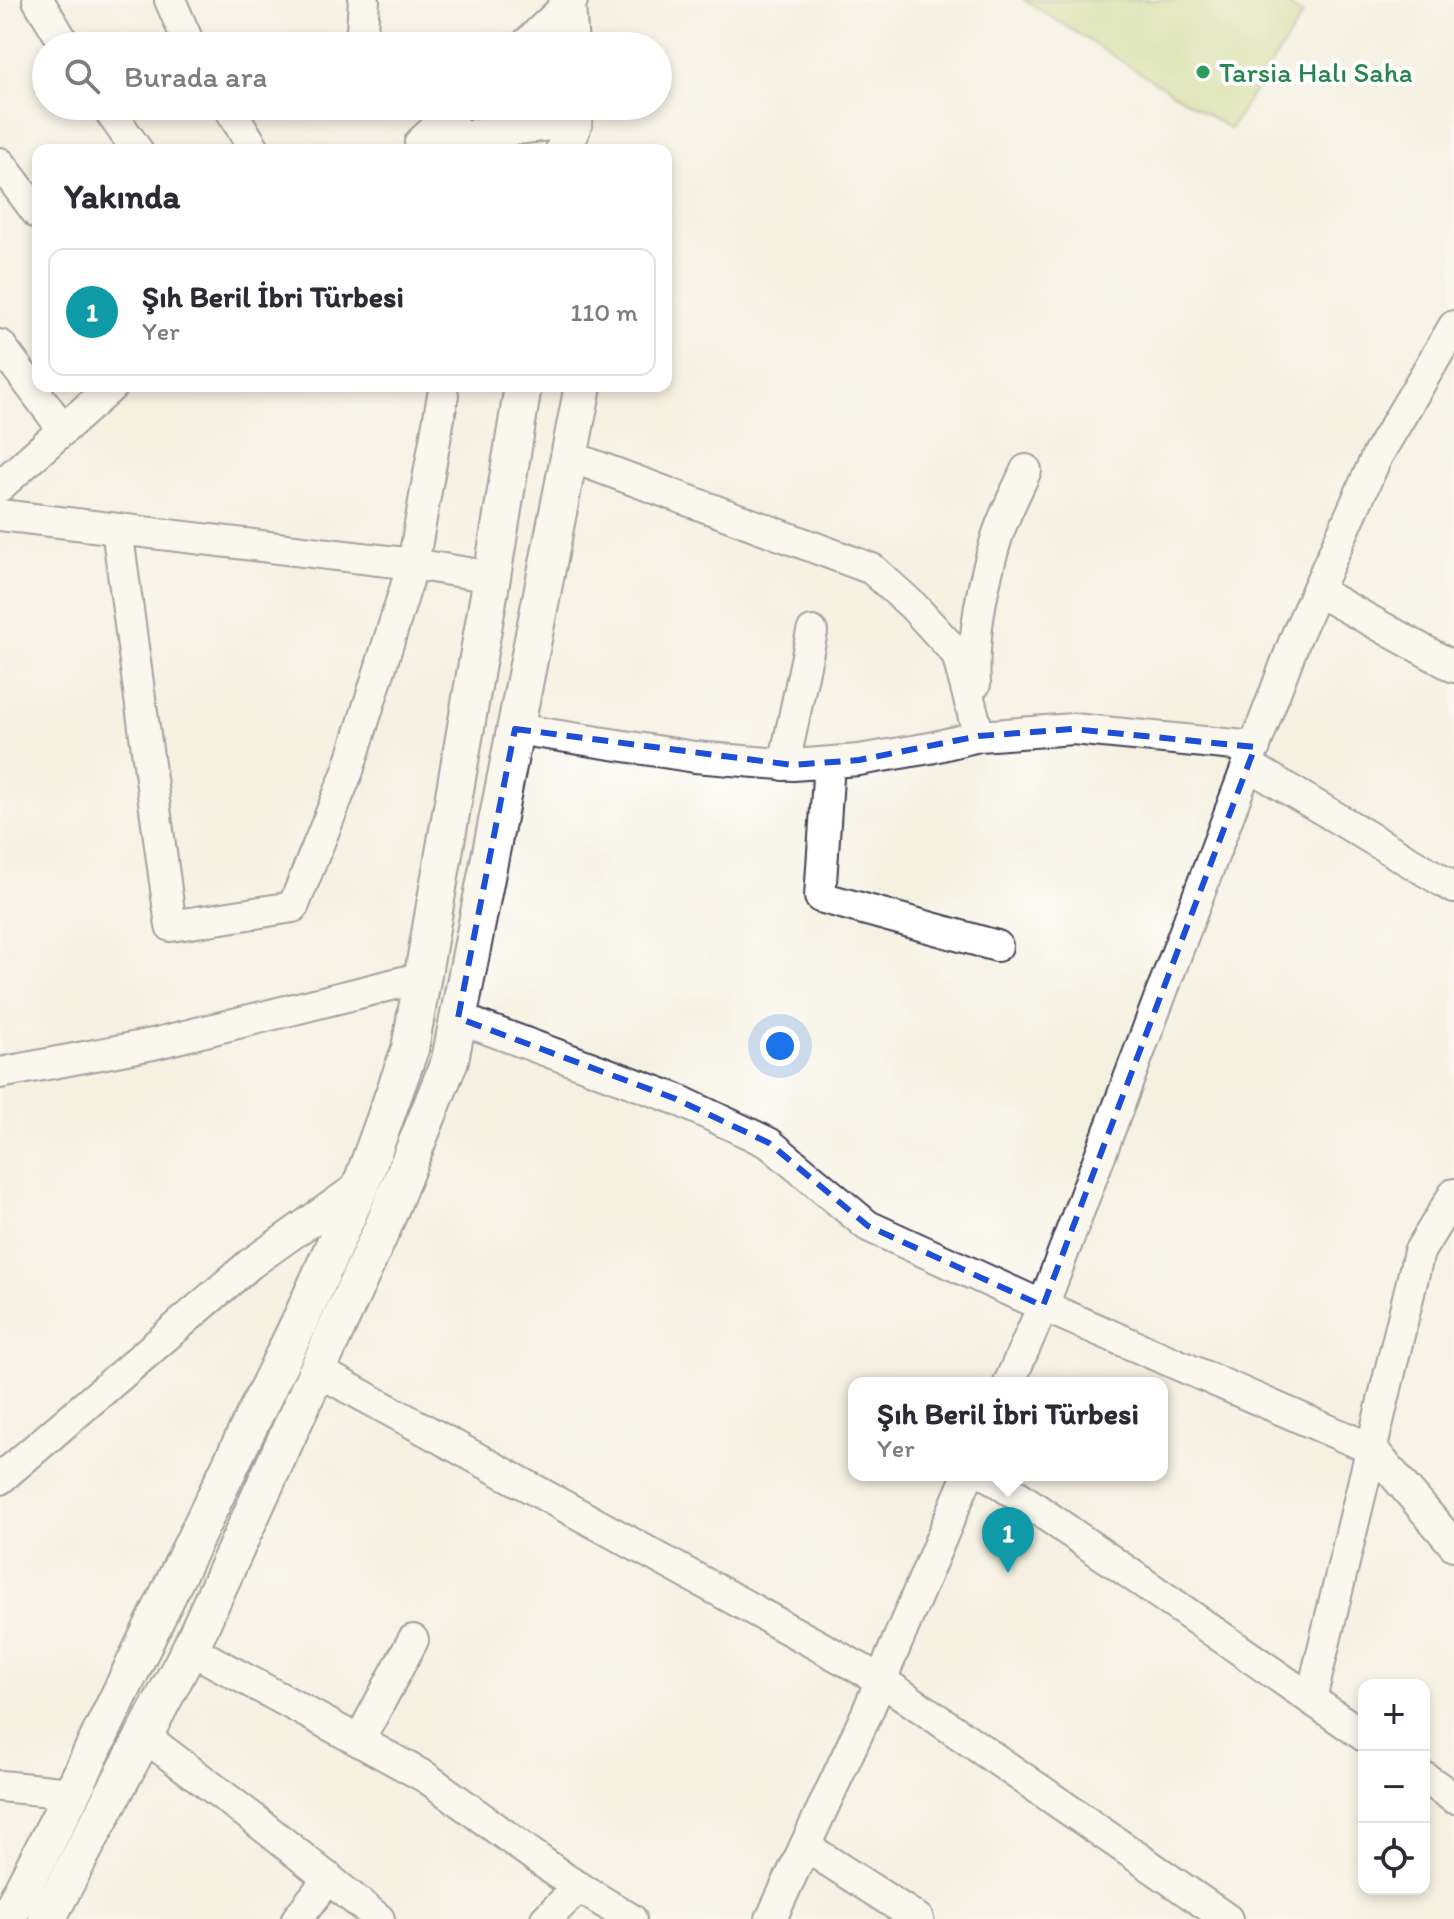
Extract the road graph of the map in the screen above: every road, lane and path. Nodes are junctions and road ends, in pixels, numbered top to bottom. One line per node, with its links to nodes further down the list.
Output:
1 (38, 0): 5 (street)
2 (170, 0): 6 (street)
3 (364, 0): 7 (street)
4 (568, 2): 8 (street); 9 (street)
5 (57, 32)
6 (184, 32)
7 (362, 32)
8 (538, 32)
9 (569, 32)
10 (116, 120): 14 (street)
11 (237, 120): 15 (street)
12 (444, 120): 16 (street)
13 (574, 132): 17 (street)
14 (133, 144)
15 (251, 144)
16 (417, 144)
17 (428, 144)
18 (0, 163): 19 (street)
19 (32, 206)
20 (1454, 326): 36 (street)
21 (0, 345): 22 (street)
22 (32, 388)
23 (35, 392): 28 (street)
24 (105, 392): 28 (street)
25 (522, 392): 35 (street)
26 (582, 392): 29 (street)
27 (443, 395): 34 (street)
28 (63, 429): 31 (street)
29 (569, 456): 39 (street); 40 (street)
30 (1026, 470): 40 (street)
31 (0, 486)
32 (0, 515): 33 (street)
33 (117, 529): 34 (street); 34 (street)
34 (413, 564): 35 (street)
35 (492, 577): 46 (street)
36 (1317, 591): 38 (street); 41 (street)
37 (812, 632): 43 (street)
38 (1454, 667)
39 (515, 729): 43 (street); 47 (street)
40 (979, 736): 41 (street); 42 (street)
41 (1252, 756): 44 (street); 52 (street)
42 (829, 763): 43 (street); 45 (street)
43 (784, 765)
44 (1454, 888)
45 (997, 946)
46 (423, 977): 48 (street); 49 (street)
47 (458, 1018): 52 (street); 53 (street)
48 (0, 1073)
49 (361, 1185): 56 (street); 69 (street)
50 (1454, 1194): 51 (street)
51 (1443, 1238): 55 (street)
52 (1043, 1306): 54 (street); 55 (street)
53 (318, 1371): 61 (street); 62 (street)
54 (1012, 1377)
55 (1372, 1449): 59 (street); 63 (street)
56 (0, 1479)
57 (965, 1481): 62 (street)
58 (997, 1481): 63 (street)
59 (1454, 1545)
60 (413, 1640): 66 (street)
61 (190, 1649): 65 (street); 66 (street)
62 (881, 1680): 71 (street); 82 (street)
63 (1311, 1699): 64 (street)
64 (1358, 1732)
65 (144, 1736): 72 (street); 75 (street)
66 (359, 1741): 73 (street)
67 (1430, 1781): 70 (street)
68 (0, 1786): 69 (street)
69 (72, 1793): 74 (street)
70 (1454, 1798)
71 (805, 1846): 80 (street); 81 (street)
72 (329, 1878): 76 (street); 77 (street)
73 (579, 1887): 78 (street); 79 (street)
74 (7, 1919)
75 (47, 1919)
76 (297, 1919)
77 (379, 1919)
78 (546, 1919)
79 (631, 1919)
80 (771, 1919)
81 (918, 1919)
82 (1227, 1919)

